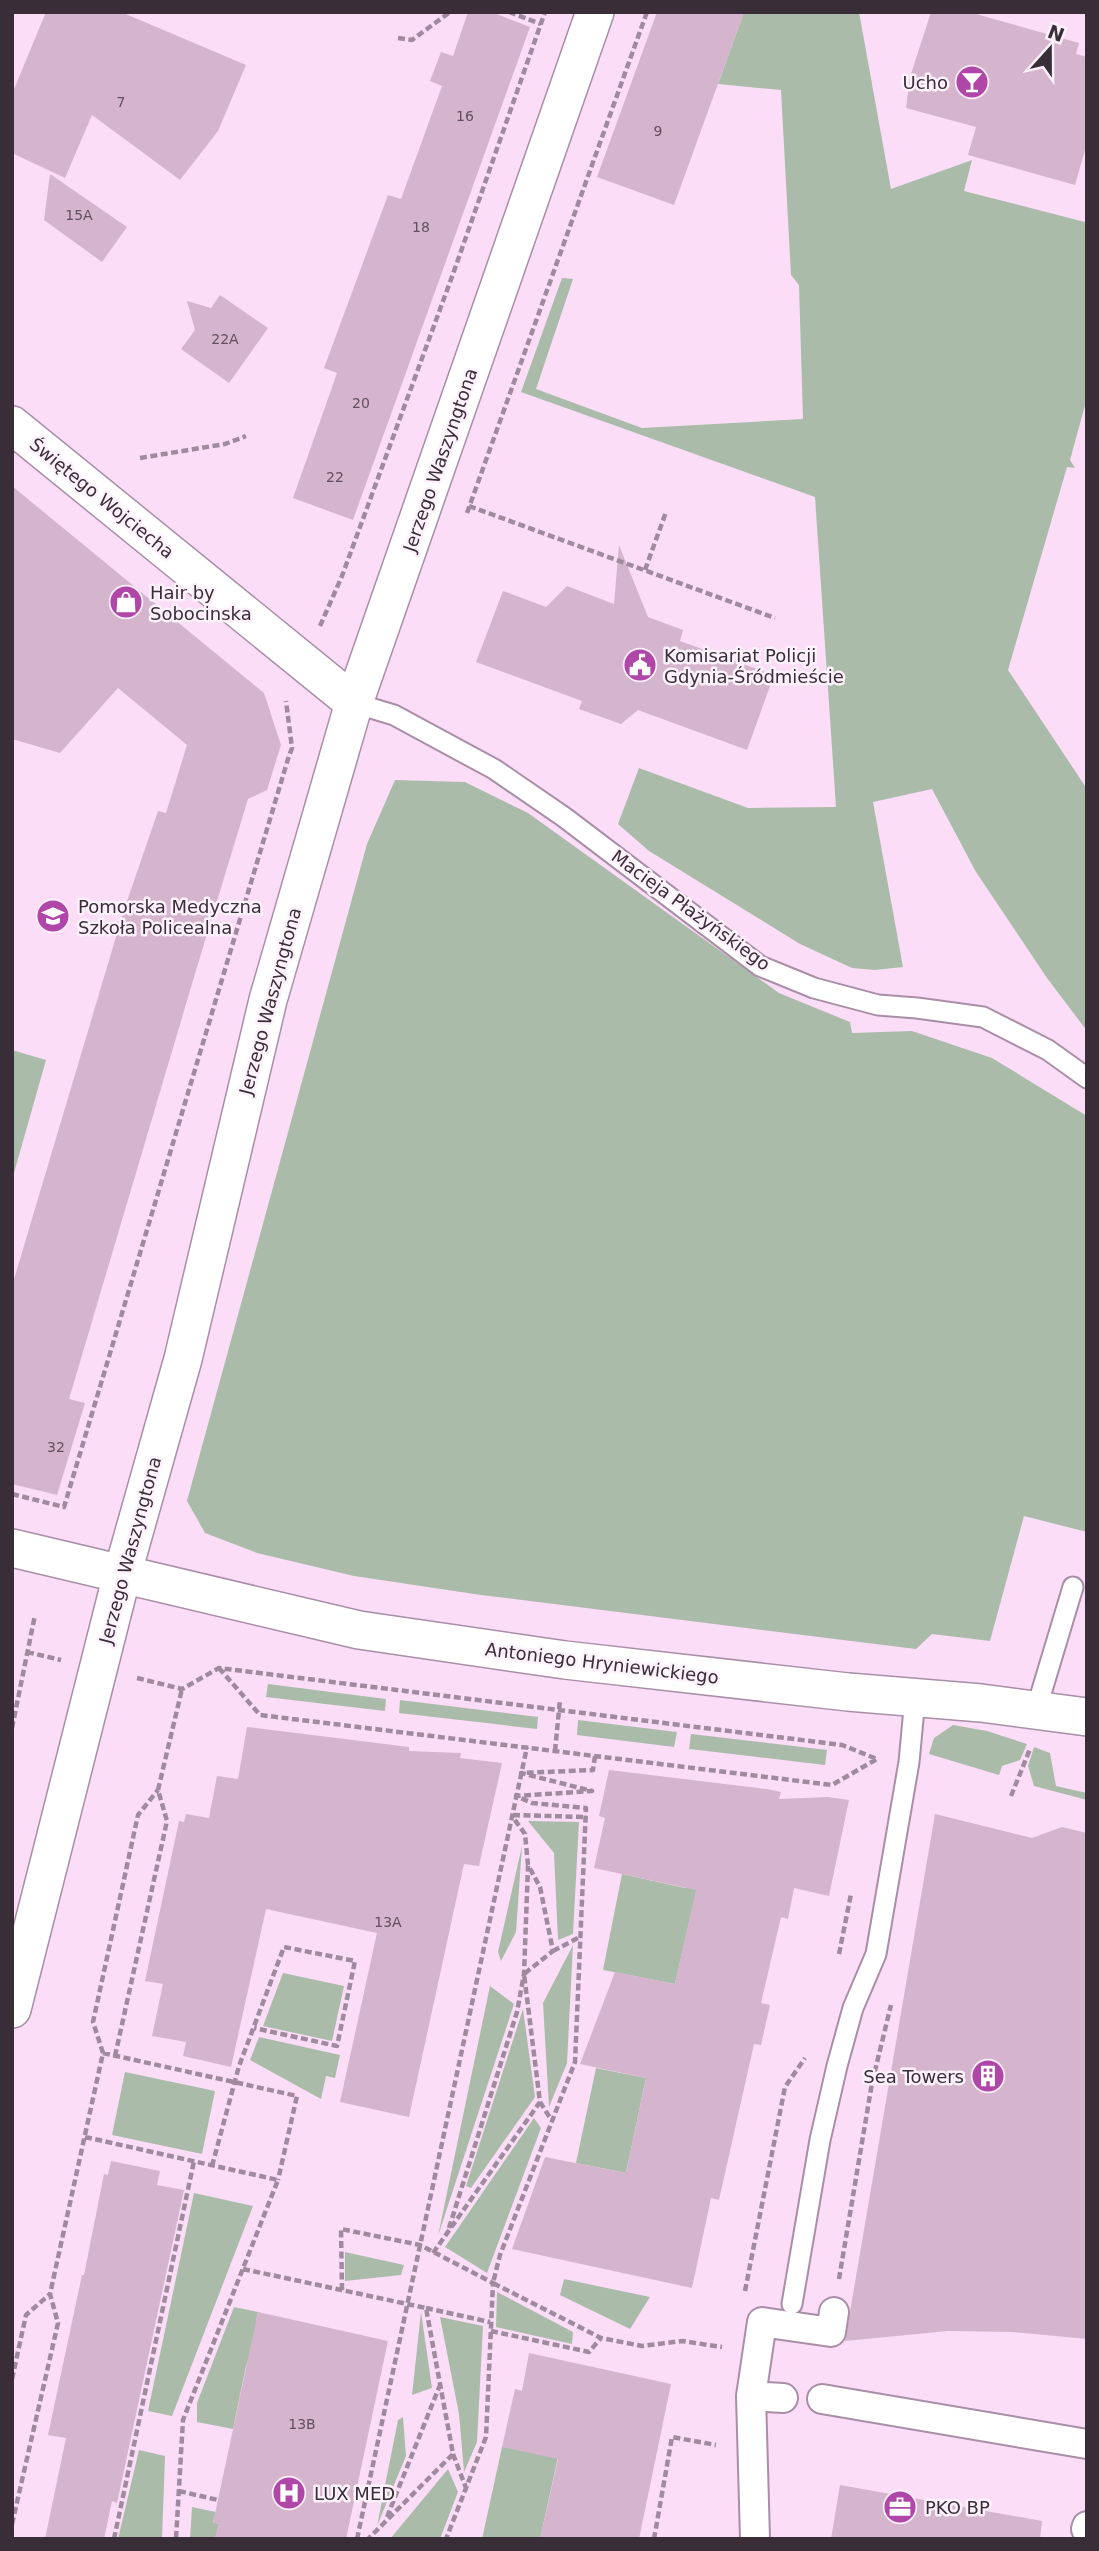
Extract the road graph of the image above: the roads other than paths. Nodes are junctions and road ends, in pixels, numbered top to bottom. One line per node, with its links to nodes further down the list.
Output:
1 (595, 12): 3 (street, Jerzego Waszyngtona)
2 (12, 425): 3 (street, Świętego Wojciecha)
3 (354, 703): 4 (lane, Macieja Płażyńskiego); 6 (street, Jerzego Waszyngtona)
4 (1087, 1078)
5 (12, 1548): 6 (street, Antoniego Hryniewickiego)
6 (122, 1575): 8 (street, Antoniego Hryniewickiego); 11 (street, Jerzego Waszyngtona)
7 (1073, 1587): 9 (lane)
8 (915, 1698): 9 (street, Antoniego Hryniewickiego); 12 (lane)
9 (1036, 1710): 10 (street, Antoniego Hryniewickiego)
10 (1087, 1717)
11 (12, 2009)
12 (792, 2304)
13 (834, 2312): 14 (street)
14 (751, 2396): 15 (street); 18 (street)
15 (783, 2398)
16 (822, 2399): 17 (street)
17 (1087, 2444)
18 (755, 2539)

